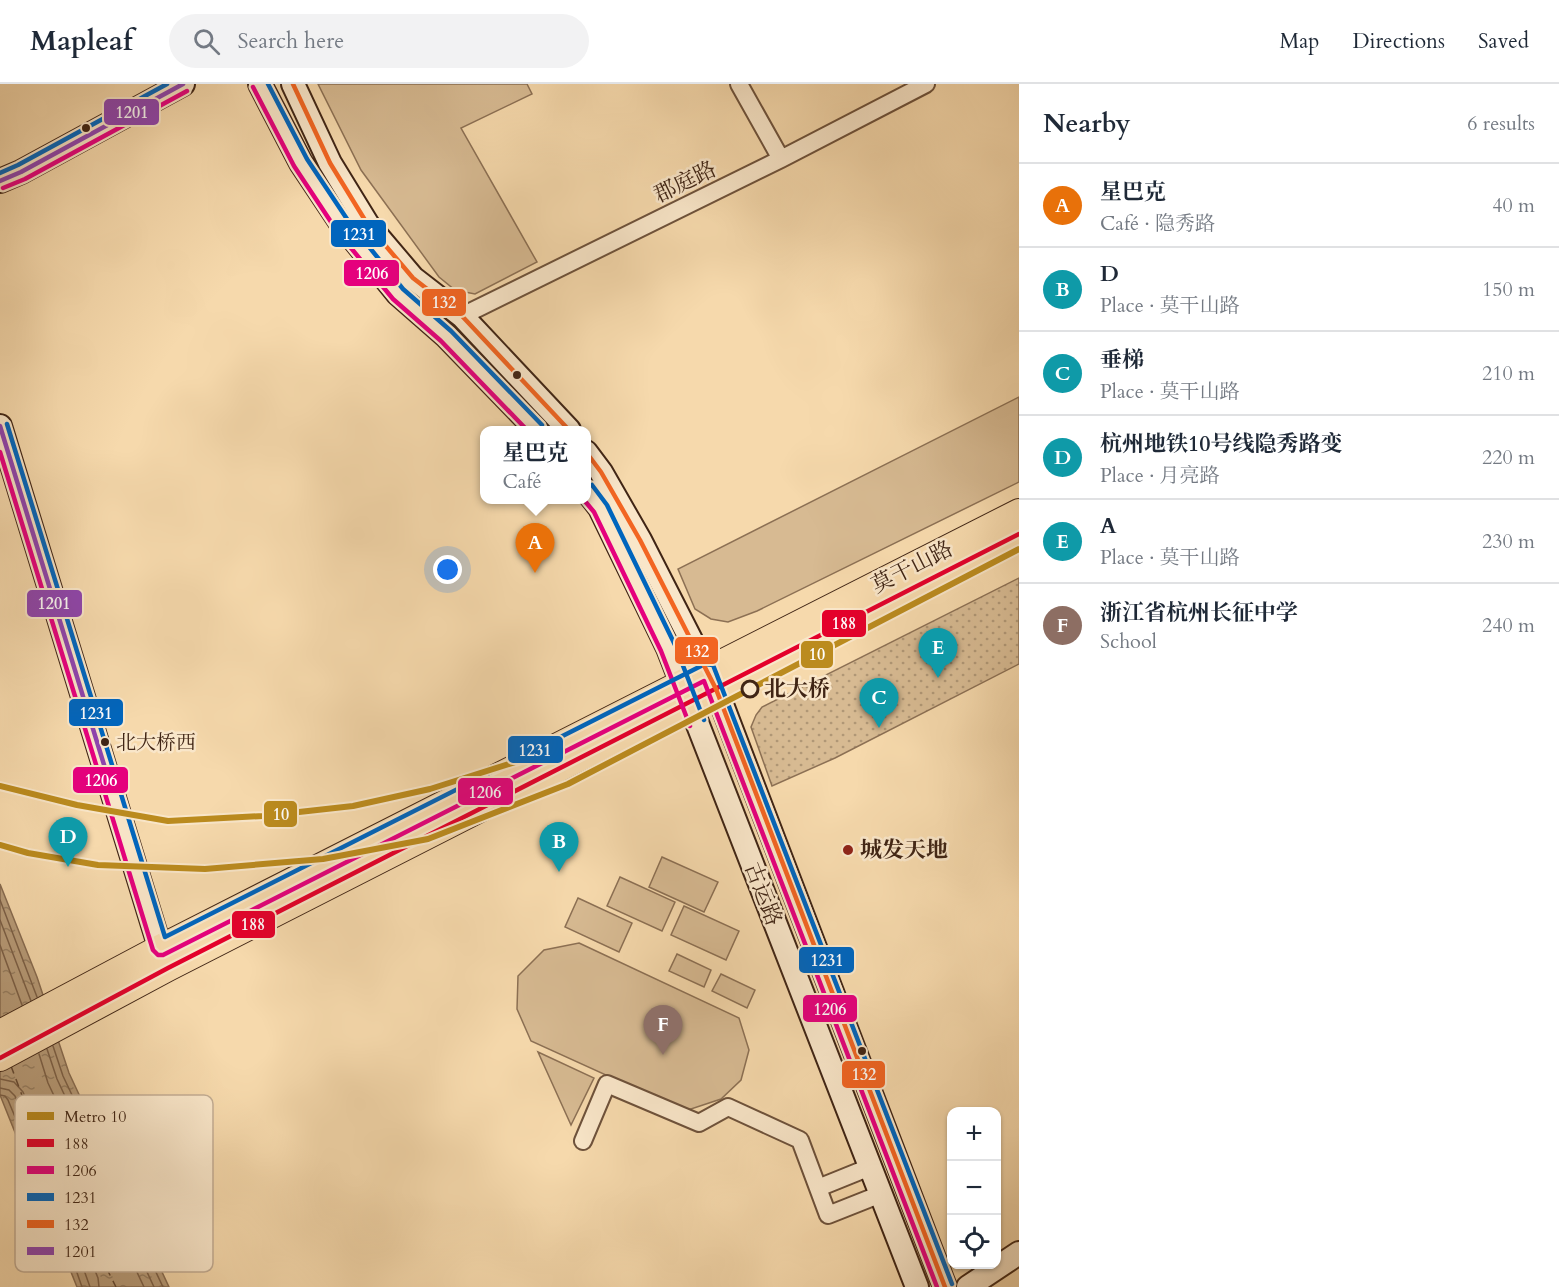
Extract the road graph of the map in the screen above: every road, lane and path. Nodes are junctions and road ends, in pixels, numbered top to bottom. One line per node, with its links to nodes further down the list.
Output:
1 (183, 84): 7 (main road)
2 (260, 84): 10 (main road)
3 (293, 84): 8 (main road)
4 (739, 84): 6 (street)
5 (926, 84): 6 (street, 郡庭路)
6 (782, 159): 8 (street, 郡庭路)
7 (0, 181)
8 (462, 316): 11 (main road)
9 (0, 426): 18 (main road)
10 (533, 426)
11 (565, 426)
12 (591, 459): 16 (main road, 古运路)
13 (591, 496): 17 (main road, 古运路)
14 (1019, 513): 16 (main road, 莫干山路)
15 (1019, 534): 16 (main road, 莫干山路)
16 (712, 680): 17 (main road, 莫干山路); 28 (main road, 古运路)
17 (686, 693): 18 (main road, 莫干山路); 19 (main road, 莫干山路); 23 (main road, 古运路)
18 (160, 948): 19 (main road, 莫干山路)
19 (103, 990): 20 (main road); 21 (main road)
20 (0, 1033)
21 (0, 1058)
22 (583, 1141): 24 (street)
23 (870, 1167): 24 (street); 25 (main road, 古运路)
24 (818, 1188): 25 (street)
25 (882, 1194): 27 (main road, 古运路)
26 (1019, 1253): 29 (main road)
27 (917, 1287)
28 (945, 1287)
29 (968, 1287)

